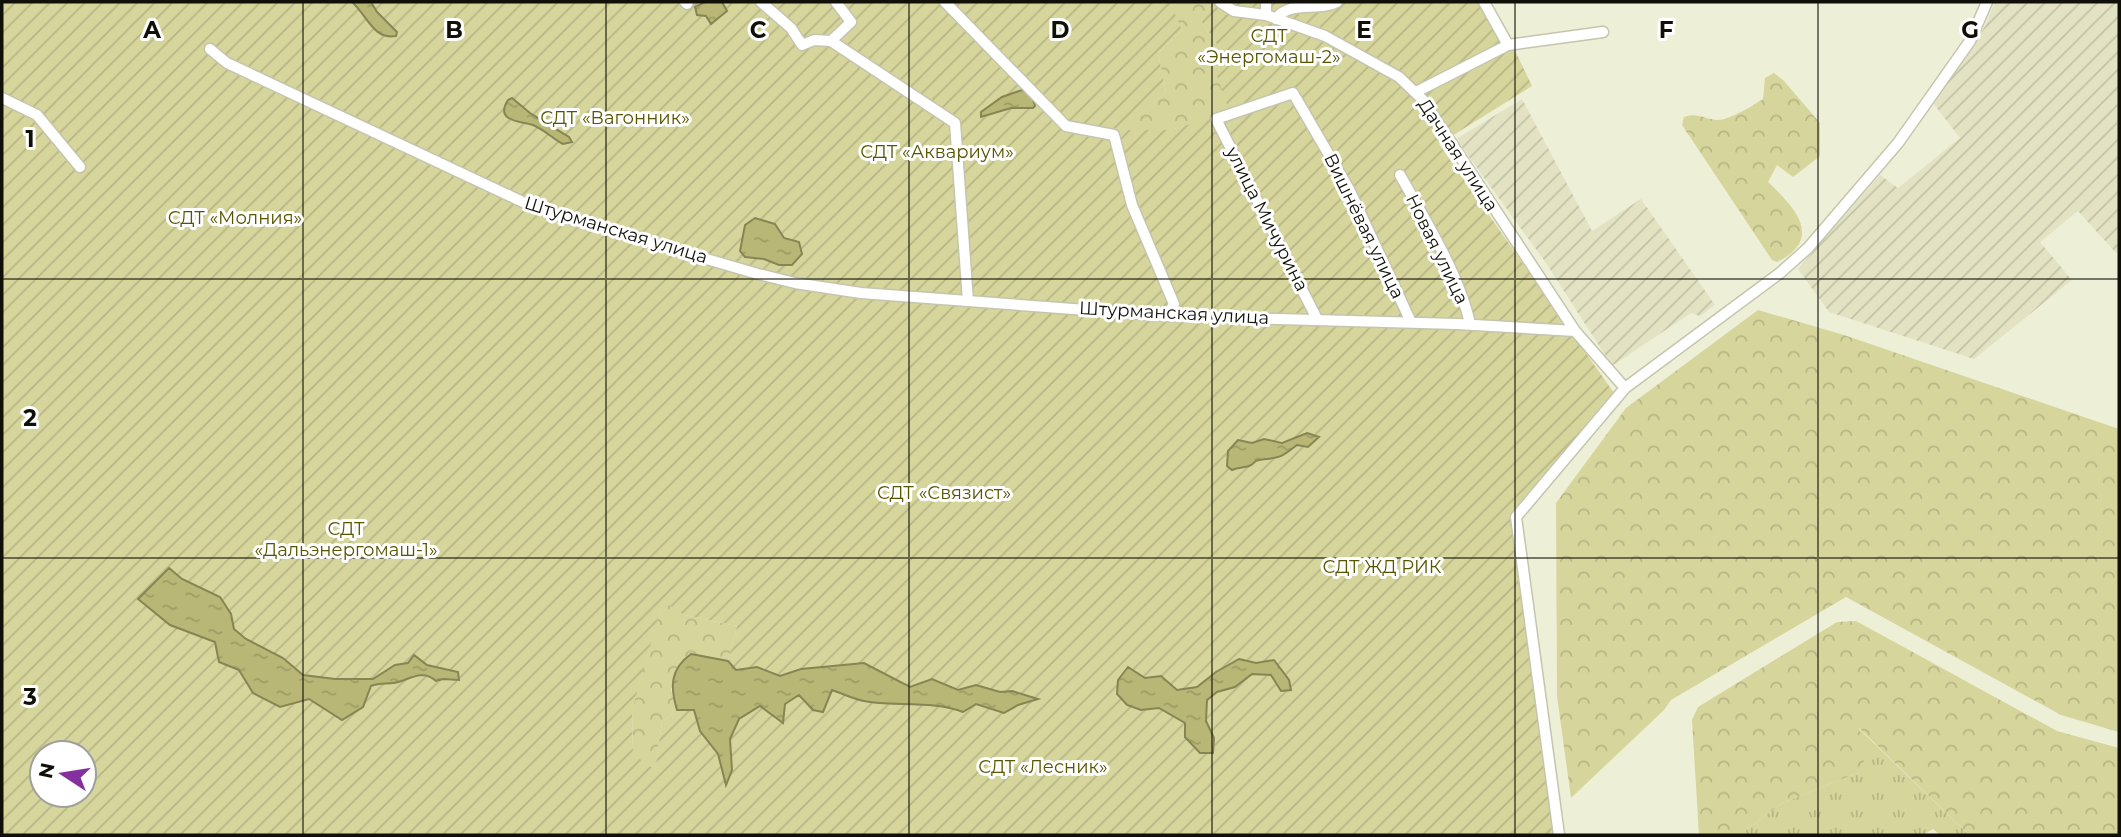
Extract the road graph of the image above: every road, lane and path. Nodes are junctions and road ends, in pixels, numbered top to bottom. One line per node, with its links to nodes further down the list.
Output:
1 (761, 2): 12 (street)
2 (836, 2): 12 (street)
3 (945, 2): 21 (street)
4 (1220, 2): 9 (street, Дачная улица)
5 (1266, 2): 9 (street)
6 (1337, 2): 10 (street)
7 (1484, 2): 13 (street)
8 (1987, 2): 26 (street)
9 (1266, 15): 10 (street, Дачная улица)
10 (1276, 19): 15 (street, Дачная улица)
11 (1603, 32): 13 (street)
12 (831, 41): 20 (street)
13 (1508, 45): 15 (street)
14 (209, 49): 20 (street, Штурманская улица)
15 (1416, 92): 25 (street, Дачная улица)
16 (2, 98): 18 (street)
17 (1216, 119): 22 (street, улица Мичурина); 23 (street, Вишнёвая улица)
18 (80, 167)
19 (1400, 175): 24 (street, Новая улица)
20 (968, 301): 21 (street, Штурманская улица)
21 (1167, 316): 22 (street, Штурманская улица)
22 (1317, 319): 23 (street, Штурманская улица)
23 (1411, 322): 24 (street, Штурманская улица)
24 (1470, 324): 25 (street, Штурманская улица)
25 (1575, 331): 26 (street)
26 (1625, 388): 27 (street)
27 (1559, 835)

